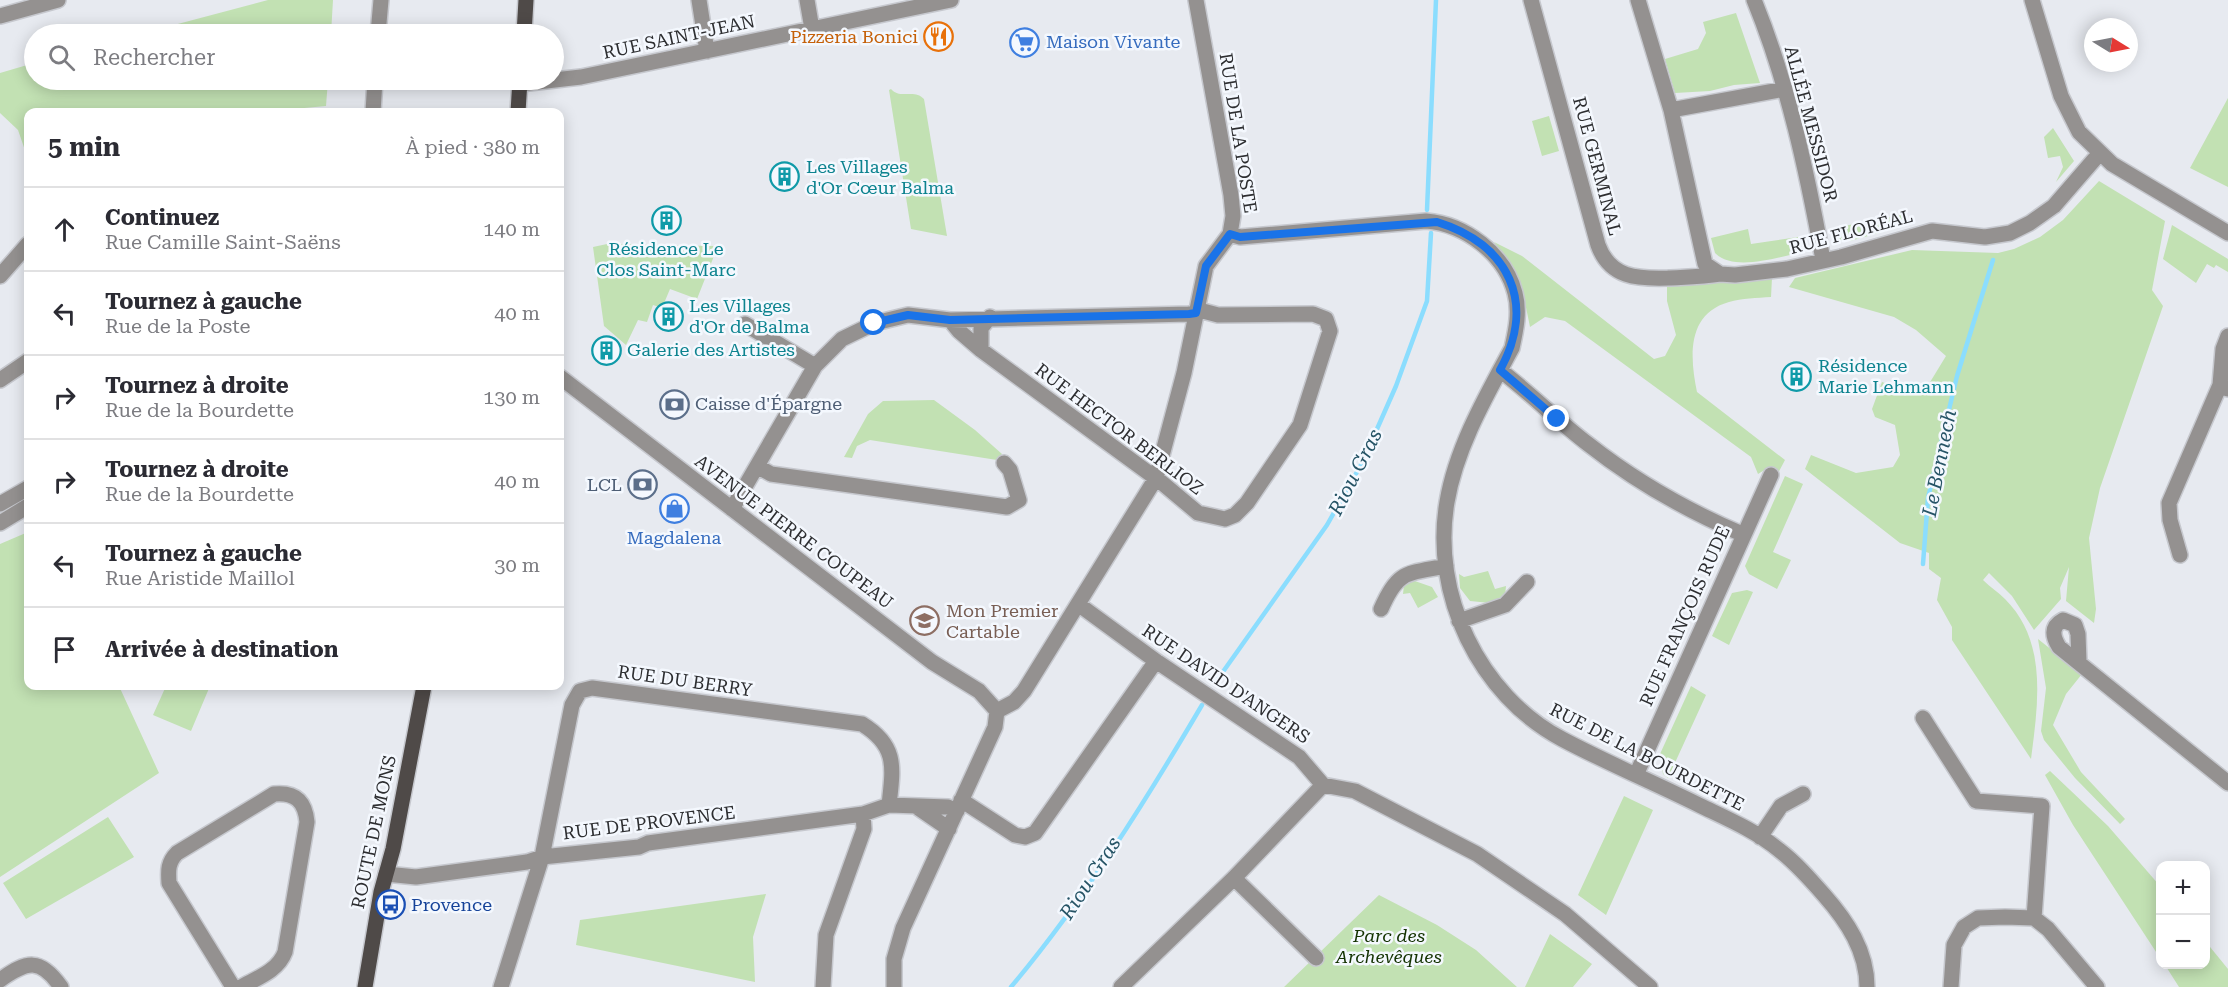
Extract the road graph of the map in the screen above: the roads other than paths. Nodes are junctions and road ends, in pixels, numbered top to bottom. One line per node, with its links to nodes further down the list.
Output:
1 (58, 0): 12 (street)
2 (381, 0): 13 (street)
3 (526, 0): 14 (main road)
4 (699, 0): 16 (street)
5 (807, 0): 15 (street)
6 (951, 0): 15 (street, RUE SAINT-JEAN)
7 (1196, 0): 26 (street, RUE DE LA POSTE)
8 (1531, 0): 29 (street, RUE GERMINAL)
9 (1638, 0): 23 (street)
10 (1754, 0): 18 (street, ALLÉE MESSIDOR)
11 (2032, 0): 24 (street)
12 (0, 16)
13 (379, 24)
14 (525, 24)
15 (812, 29): 16 (street, RUE SAINT-JEAN)
16 (707, 51): 17 (street, RUE SAINT-JEAN)
17 (564, 78)
18 (1785, 89): 23 (street); 28 (street, ALLÉE MESSIDOR)
19 (374, 90): 21 (street)
20 (519, 90): 22 (main road)
21 (373, 108)
22 (518, 108)
23 (1671, 110): 29 (street)
24 (2099, 154): 25 (street); 28 (street, RUE FLORÉAL)
25 (2228, 232)
26 (1230, 234): 31 (street, RUE DE LA POSTE); 39 (street, RUE DE LA BOURDETTE)
27 (24, 249): 30 (street)
28 (1823, 260): 29 (street, RUE FLORÉAL)
29 (1720, 274)
30 (0, 276)
31 (1196, 313): 32 (street); 46 (street, RUE DE LA POSTE); 46 (street, RUE HECTOR BERLIOZ)
32 (990, 317): 33 (street); 36 (street)
33 (950, 320): 36 (street, RUE HECTOR BERLIOZ); 38 (street)
34 (745, 324): 38 (street)
35 (2228, 336): 42 (street)
36 (981, 350): 46 (street, RUE HECTOR BERLIOZ)
37 (24, 364): 40 (street)
38 (815, 366): 44 (street)
39 (1500, 370): 52 (street); 54 (street, RUE DE LA BOURDETTE)
40 (0, 380)
41 (564, 380): 50 (street, AVENUE PIERRE COUPEAU)
42 (2224, 387): 53 (street)
43 (1004, 463): 44 (street)
44 (757, 466): 50 (street)
45 (1771, 475): 52 (street, RUE FRANÇOIS RUDE)
46 (1156, 478): 56 (street, RUE DE LA POSTE)
47 (24, 490): 48 (street)
48 (0, 504)
49 (24, 508): 51 (street)
50 (732, 509): 62 (street, AVENUE PIERRE COUPEAU)
51 (0, 523)
52 (1742, 534): 64 (street, RUE FRANÇOIS RUDE)
53 (2180, 555)
54 (1446, 566): 57 (street); 58 (street, RUE DE LA BOURDETTE)
55 (1527, 582): 58 (street)
56 (1078, 604): 59 (street, RUE DAVID D'ANGERS); 62 (street, RUE DE LA POSTE)
57 (1381, 609)
58 (1459, 621): 64 (street, RUE DE LA BOURDETTE)
59 (1156, 661): 66 (street, RUE DAVID D'ANGERS); 69 (street)
60 (2079, 662): 65 (street)
61 (423, 690): 75 (main road, ROUTE DE MONS)
62 (997, 711): 69 (street)
63 (1923, 718): 77 (street)
64 (1636, 775): 73 (street, RUE DE LA BOURDETTE)
65 (2228, 783)
66 (1323, 785): 76 (street); 88 (street)
67 (1803, 794): 73 (street)
68 (889, 805): 70 (street, RUE DE PROVENCE); 71 (street, RUE DE PROVENCE); 74 (street, RUE DU BERRY)
69 (959, 806): 70 (street, RUE DE PROVENCE); 72 (street)
70 (916, 807): 72 (street, RUE DE PROVENCE)
71 (863, 814): 74 (street, RUE DE PROVENCE); 85 (street)
72 (949, 829): 86 (street)
73 (1760, 837): 89 (street, RUE DE LA BOURDETTE)
74 (542, 857): 75 (street, RUE DE PROVENCE); 84 (street, RUE DU BERRY)
75 (386, 874): 83 (main road, ROUTE DE MONS)
76 (1234, 878): 78 (street); 87 (street)
77 (2034, 918): 90 (street); 91 (street)
78 (1316, 957)
79 (0, 980): 80 (street)
80 (61, 987)
81 (232, 987): 82 (street)
82 (241, 987)
83 (365, 987)
84 (501, 987)
85 (823, 987)
86 (894, 987)
87 (1121, 987)
88 (1650, 987)
89 (1868, 987)
90 (1951, 987)
91 (2097, 987)

